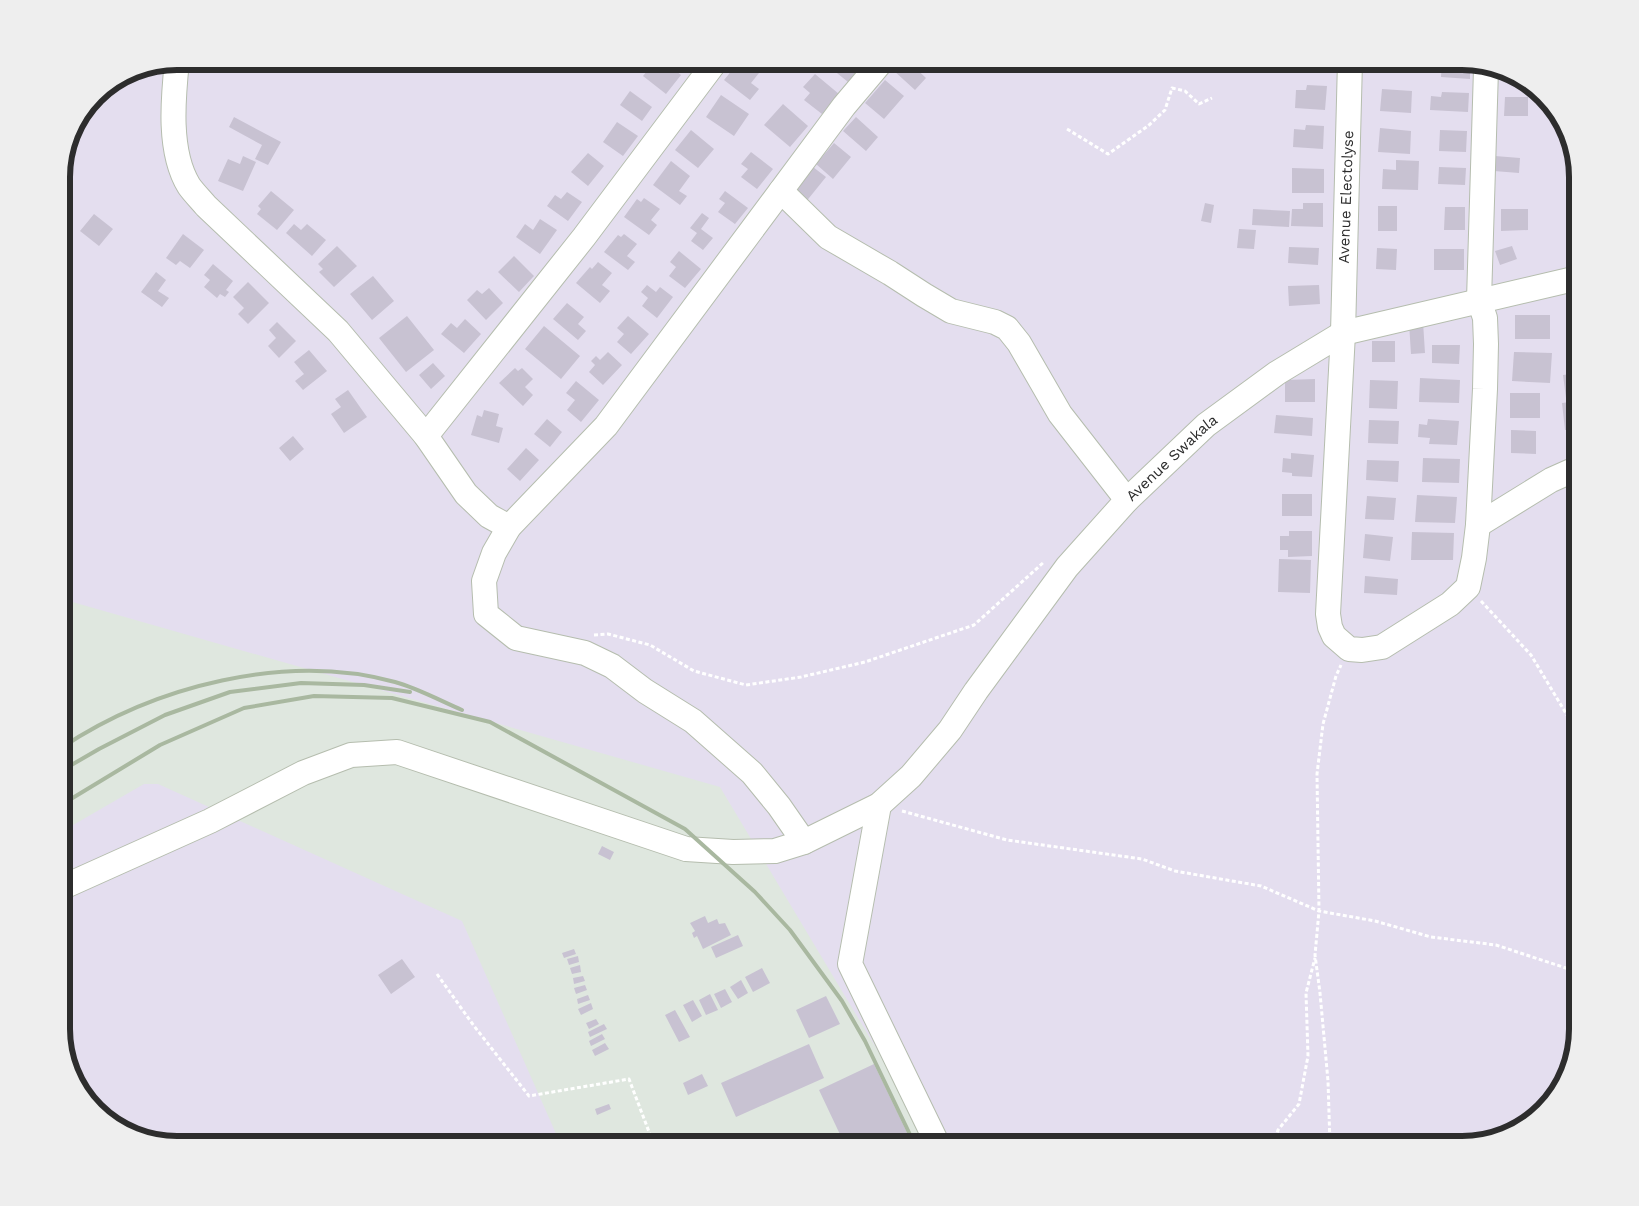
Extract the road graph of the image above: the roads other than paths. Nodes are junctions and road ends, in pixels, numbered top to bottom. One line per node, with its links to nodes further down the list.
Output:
1 (176, 70): 10 (street)
2 (709, 70): 10 (street)
3 (874, 70): 6 (street)
4 (1350, 70): 9 (street, Avenue Electolyse)
5 (1486, 73): 8 (street)
6 (781, 191): 12 (street); 14 (street)
7 (1569, 280): 8 (street, Avenue Swakala)
8 (1479, 300): 9 (street, Avenue Swakala); 13 (street)
9 (1343, 333): 12 (street, Avenue Swakala); 13 (street, Avenue Electolyse)
10 (426, 436): 14 (street)
11 (1569, 472): 13 (street)
12 (1128, 500): 15 (street, Avenue Swakala)
13 (1478, 524)
14 (509, 527): 16 (street)
15 (879, 805): 16 (street, Avenue Swakala); 18 (street)
16 (804, 842): 17 (street, Avenue Swakala)
17 (70, 884)
18 (934, 1136)

